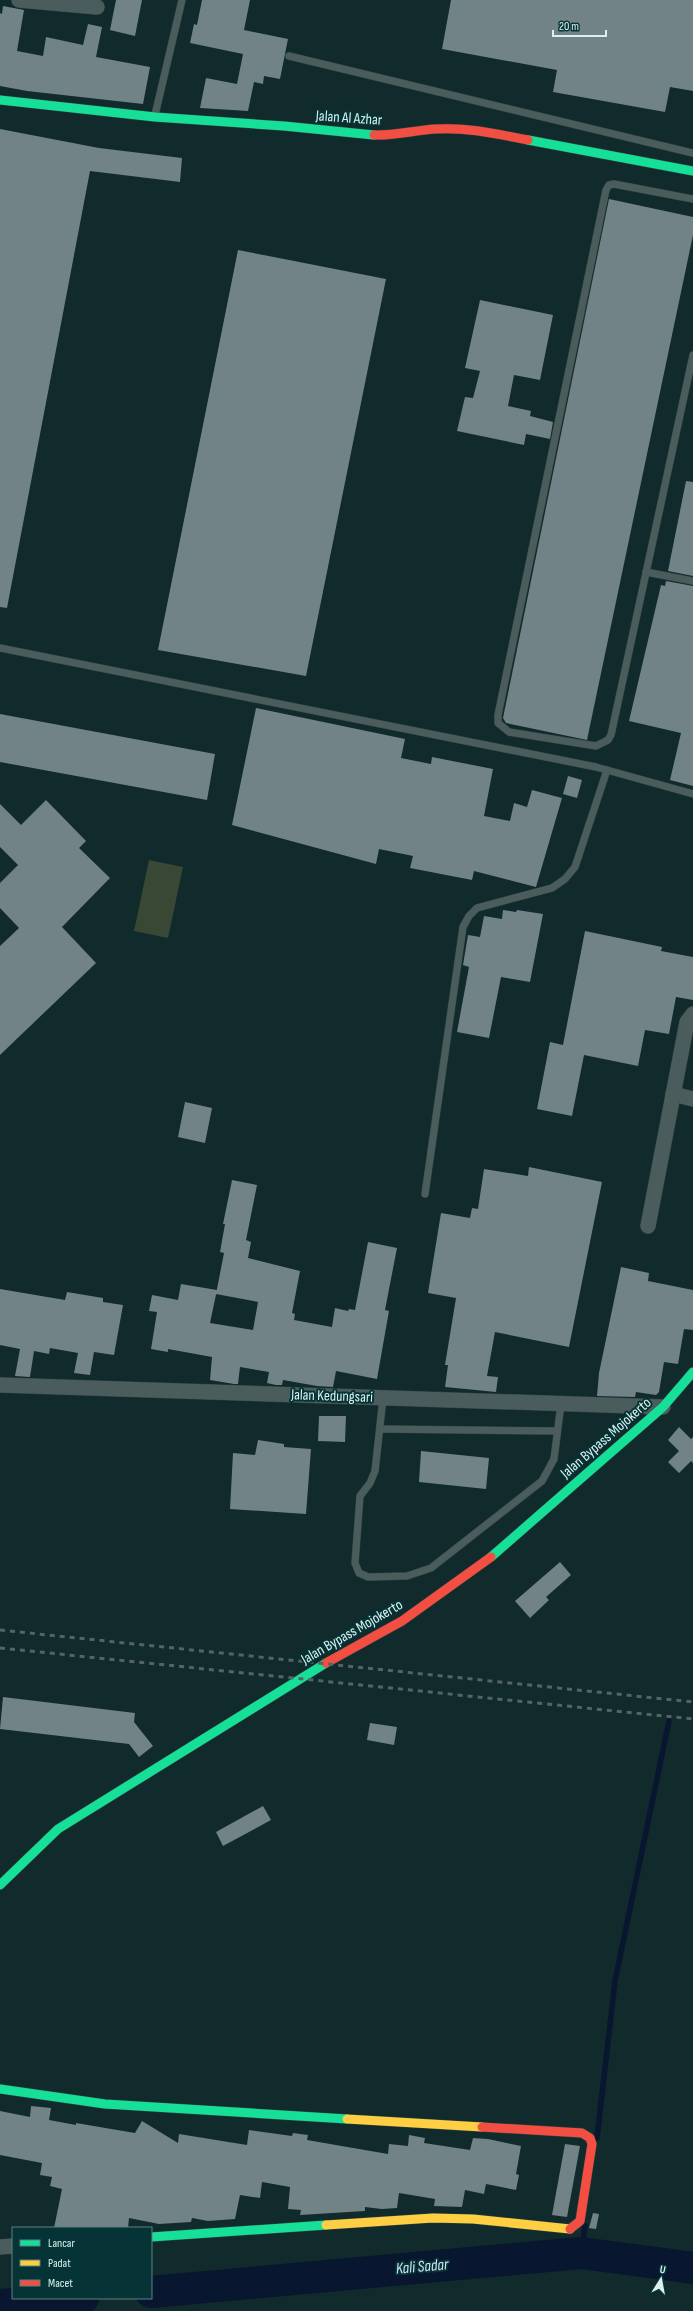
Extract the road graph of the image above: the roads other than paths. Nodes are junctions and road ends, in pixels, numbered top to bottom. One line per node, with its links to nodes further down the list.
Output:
1 (19, 0): 3 (street)
2 (182, 0): 6 (lane)
3 (97, 7)
4 (289, 56): 7 (lane)
5 (0, 100): 6 (main road, Jalan Al Azhar)
6 (155, 117): 8 (main road, Jalan Al Azhar)
7 (693, 153)
8 (693, 171)
9 (693, 199): 11 (lane)
10 (693, 355): 11 (lane)
11 (646, 572): 12 (lane)
12 (693, 581)
13 (0, 648): 14 (lane)
14 (607, 770): 15 (lane); 19 (lane)
15 (693, 794)
16 (693, 1014): 17 (street)
17 (673, 1094): 18 (street); 20 (street)
18 (693, 1099)
19 (425, 1194)
20 (648, 1226)
21 (693, 1372): 25 (main road, Jalan Bypass Mojokerto)
22 (0, 1385): 23 (street, Jalan Kedungsari)
23 (383, 1398): 24 (street, Jalan Kedungsari); 26 (lane)
24 (561, 1404): 25 (street, Jalan Kedungsari); 27 (lane)
25 (663, 1407): 28 (main road, Jalan Bypass Mojokerto)
26 (380, 1429): 27 (lane); 27 (lane)
27 (557, 1431)
28 (0, 1885)
29 (0, 2088): 30 (main road)
30 (152, 2237)
31 (12, 2246): 32 (street)
32 (0, 2247)

